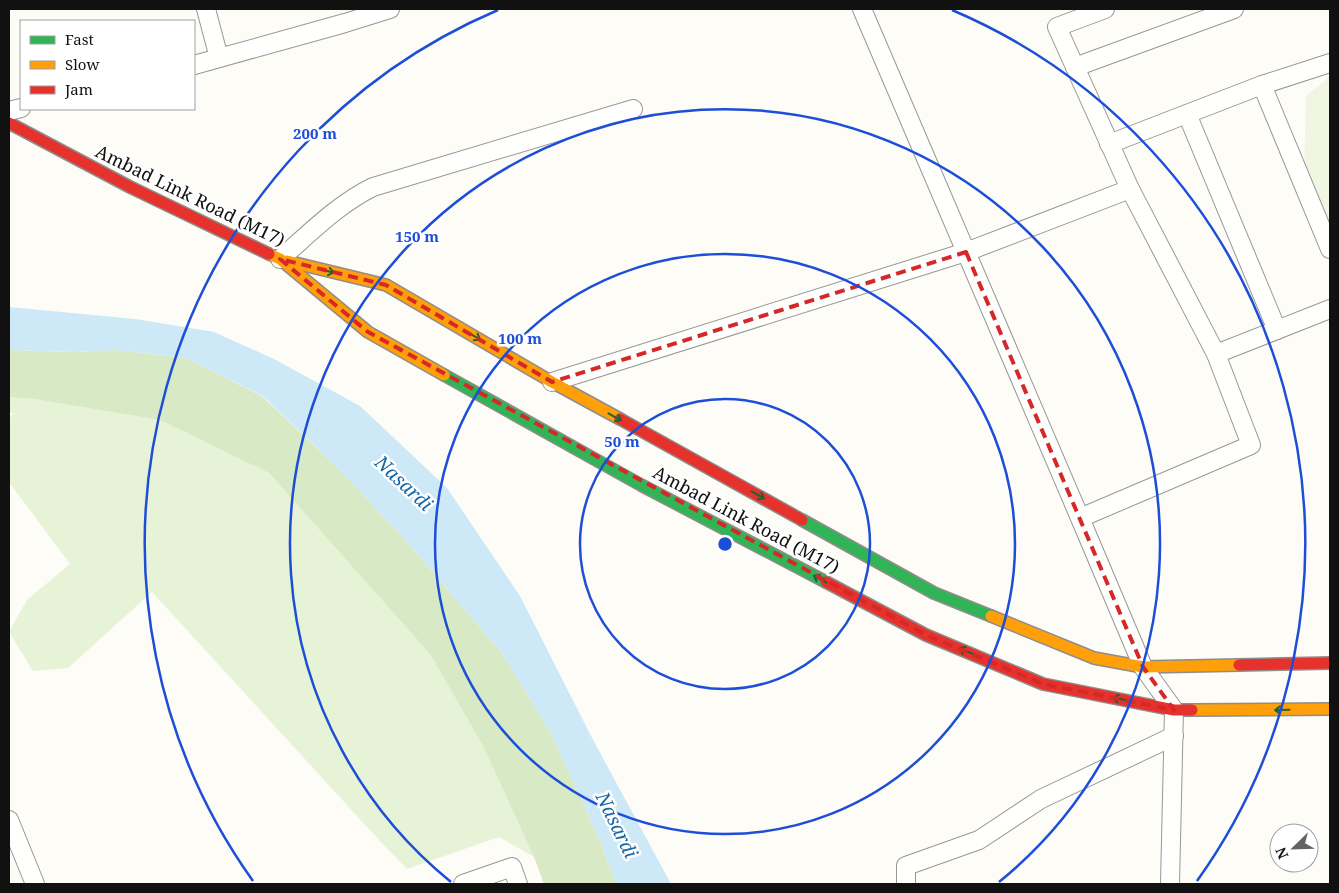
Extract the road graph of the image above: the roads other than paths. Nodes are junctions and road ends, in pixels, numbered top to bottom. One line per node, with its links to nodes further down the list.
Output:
1 (206, 9): 6 (street)
2 (390, 9): 6 (street)
3 (862, 9): 17 (street)
4 (1105, 9): 9 (street)
5 (1234, 9): 9 (street)
6 (219, 58): 8 (street)
7 (1330, 63): 10 (street)
8 (195, 65)
9 (1075, 67): 14 (street)
10 (1262, 85): 12 (street); 16 (street)
11 (633, 109): 18 (street)
12 (1187, 114): 14 (street); 20 (street)
13 (9, 123): 18 (main road, Ambad Link Road (M17))
14 (1109, 144): 15 (street)
15 (1130, 189): 17 (street); 21 (street)
16 (1330, 249)
17 (966, 252): 22 (street); 23 (street)
18 (280, 259): 22 (main road, one-way to 22); 27 (main road, Ambad Link Road (M17), one-way to 18)
19 (1330, 309): 20 (street)
20 (1277, 330): 21 (street)
21 (1216, 354): 23 (street)
22 (552, 382): 25 (main road, one-way to 25)
23 (1080, 518): 25 (street)
24 (1330, 663): 25 (main road)
25 (1143, 667): 27 (street)
26 (1330, 709): 27 (main road, Ambad Link Road (M17), one-way to 27)
27 (1174, 710): 28 (street)
28 (1174, 736): 34 (street); 35 (street)
29 (9, 820): 30 (street)
30 (13, 844): 31 (street)
31 (35, 884)
32 (463, 884): 33 (street)
33 (518, 884)
34 (906, 884)
35 (1170, 884)

